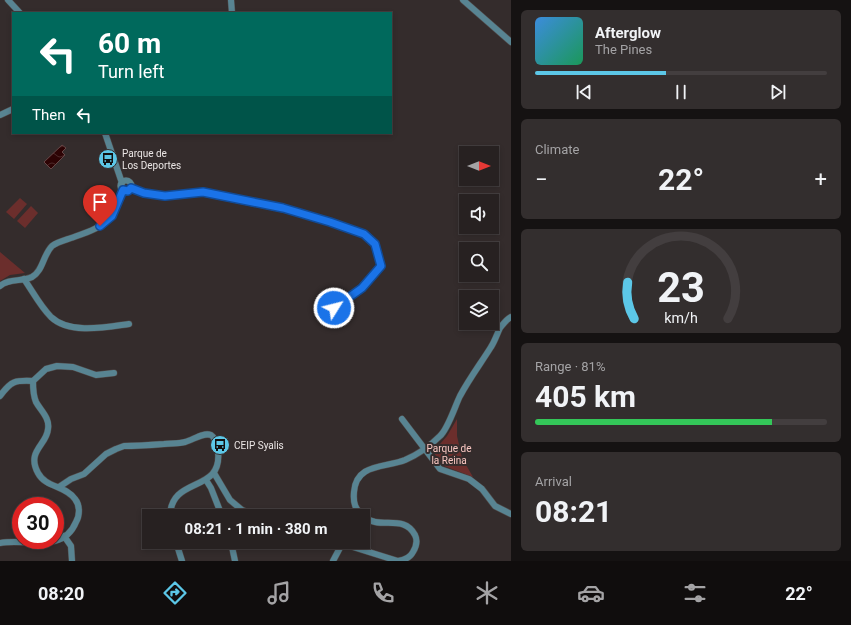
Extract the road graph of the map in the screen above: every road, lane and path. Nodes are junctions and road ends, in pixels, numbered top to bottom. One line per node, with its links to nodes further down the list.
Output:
1 (8, 0): 4 (street)
2 (231, 0): 5 (street)
3 (463, 0): 6 (street)
4 (19, 12)
5 (232, 12)
6 (511, 42)
7 (12, 109): 8 (street)
8 (0, 115)
9 (105, 134): 10 (street)
10 (122, 182): 11 (street); 12 (street)
11 (131, 188): 12 (street); 15 (street)
12 (123, 190): 13 (street)
13 (24, 279): 14 (street); 17 (street)
14 (0, 286)
15 (334, 308)
16 (511, 317): 22 (street)
17 (129, 324)
18 (114, 373): 19 (street)
19 (33, 381): 20 (street); 25 (street)
20 (0, 396)
21 (402, 419): 22 (street)
22 (425, 449): 29 (street); 30 (street)
23 (214, 473): 24 (street); 25 (street); 28 (street)
24 (206, 480): 26 (street); 27 (street)
25 (59, 487): 32 (street)
26 (171, 509)
27 (219, 509)
28 (241, 509)
29 (356, 509)
30 (511, 514)
31 (370, 519): 39 (street)
32 (64, 536): 40 (street)
33 (12, 541): 34 (street)
34 (0, 543)
35 (178, 549): 41 (street)
36 (232, 549): 42 (street)
37 (337, 549): 43 (street)
38 (359, 549): 44 (street)
39 (404, 560): 44 (street)
40 (72, 561)
41 (182, 561)
42 (234, 561)
43 (333, 561)
44 (398, 561)

